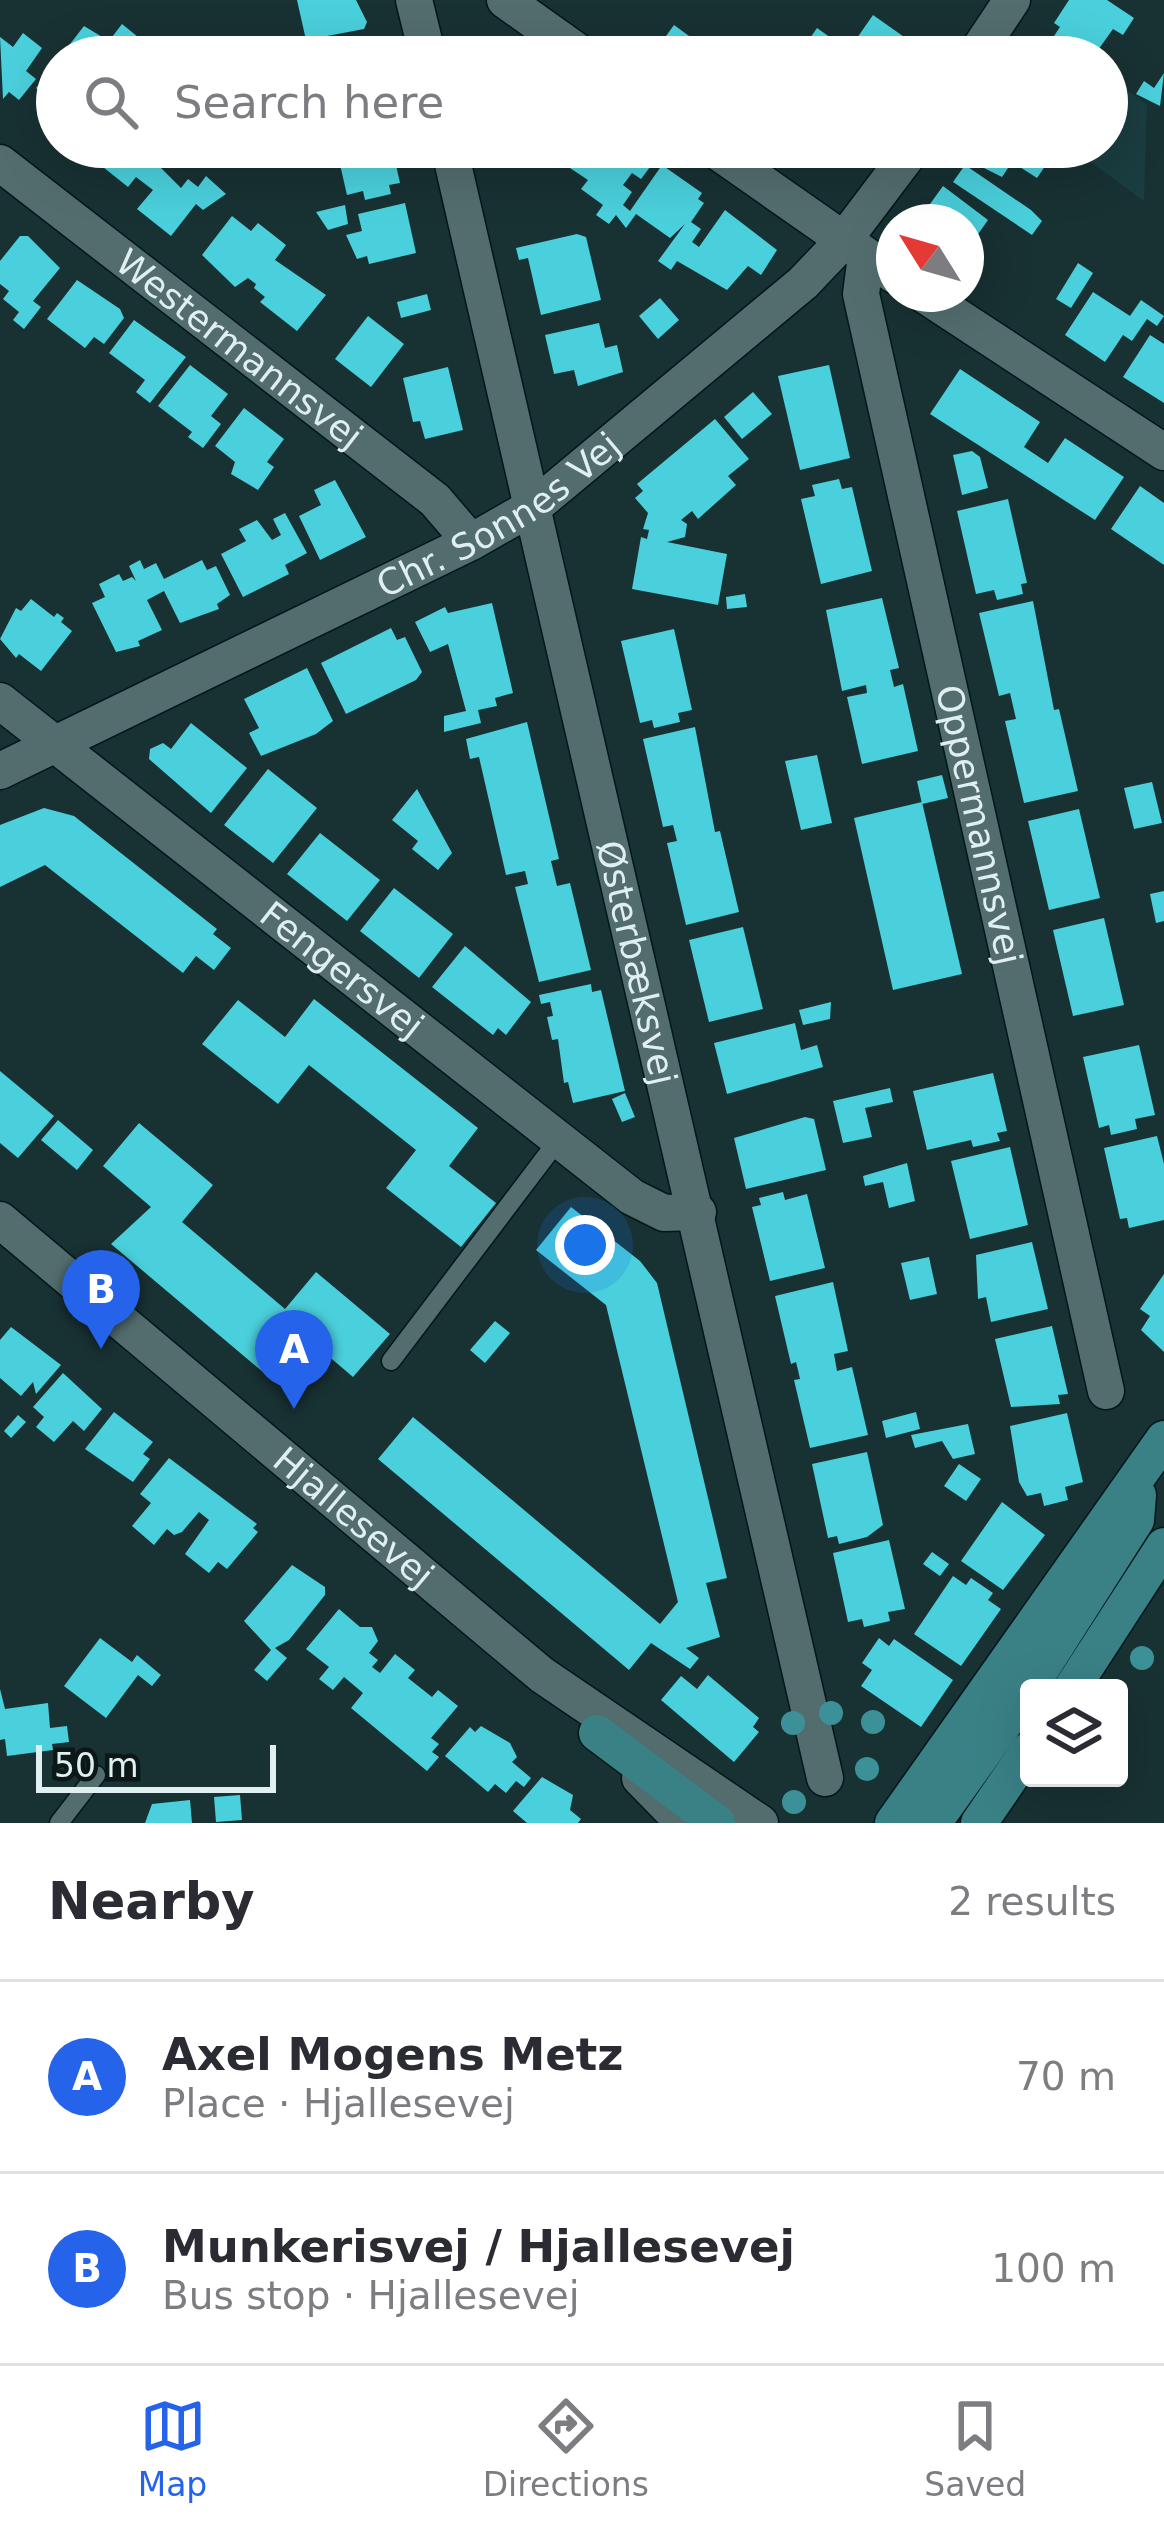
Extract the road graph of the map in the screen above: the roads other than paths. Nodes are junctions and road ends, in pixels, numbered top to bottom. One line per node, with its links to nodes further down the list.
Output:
1 (414, 0): 4 (street)
2 (505, 0): 5 (street)
3 (1012, 0): 6 (street)
4 (423, 36)
5 (556, 36)
6 (988, 36)
7 (0, 163): 15 (street, Westermannsvej)
8 (454, 168): 14 (street, Østerbæksvej)
9 (741, 168): 11 (street)
10 (905, 168): 11 (street, Chr. Sonnes Vej)
11 (868, 258): 14 (street, Chr. Sonnes Vej); 23 (street, Oppermannsvej)
12 (950, 312): 13 (street)
13 (1164, 452)
14 (536, 505): 15 (street, Chr. Sonnes Vej); 20 (street, Østerbæksvej)
15 (471, 542): 17 (street, Chr. Sonnes Vej)
16 (0, 701): 17 (street, Fengersvej)
17 (54, 744): 18 (street, Chr. Sonnes Vej); 19 (street, Fengersvej)
18 (0, 771)
19 (559, 1139): 20 (street, Fengersvej); 22 (lane)
20 (698, 1212): 34 (street, Østerbæksvej)
21 (0, 1220): 27 (street, Hjallesevej)
22 (391, 1361)
23 (1106, 1391)
24 (1164, 1439): 25 (main road)
25 (1140, 1473): 28 (main road); 39 (main road)
26 (1164, 1546): 29 (main road)
27 (542, 1675): 31 (street, Hjallesevej); 38 (street, Hjallesevej)
28 (1035, 1679)
29 (1078, 1679)
30 (1020, 1701): 40 (main road)
31 (597, 1733): 36 (street, Hjallesevej); 37 (main road)
32 (1020, 1763): 41 (main road)
33 (96, 1775): 35 (lane)
34 (825, 1778)
35 (59, 1823)
36 (684, 1823)
37 (717, 1823)
38 (760, 1823)
39 (893, 1823)
40 (933, 1823)
41 (979, 1823)

